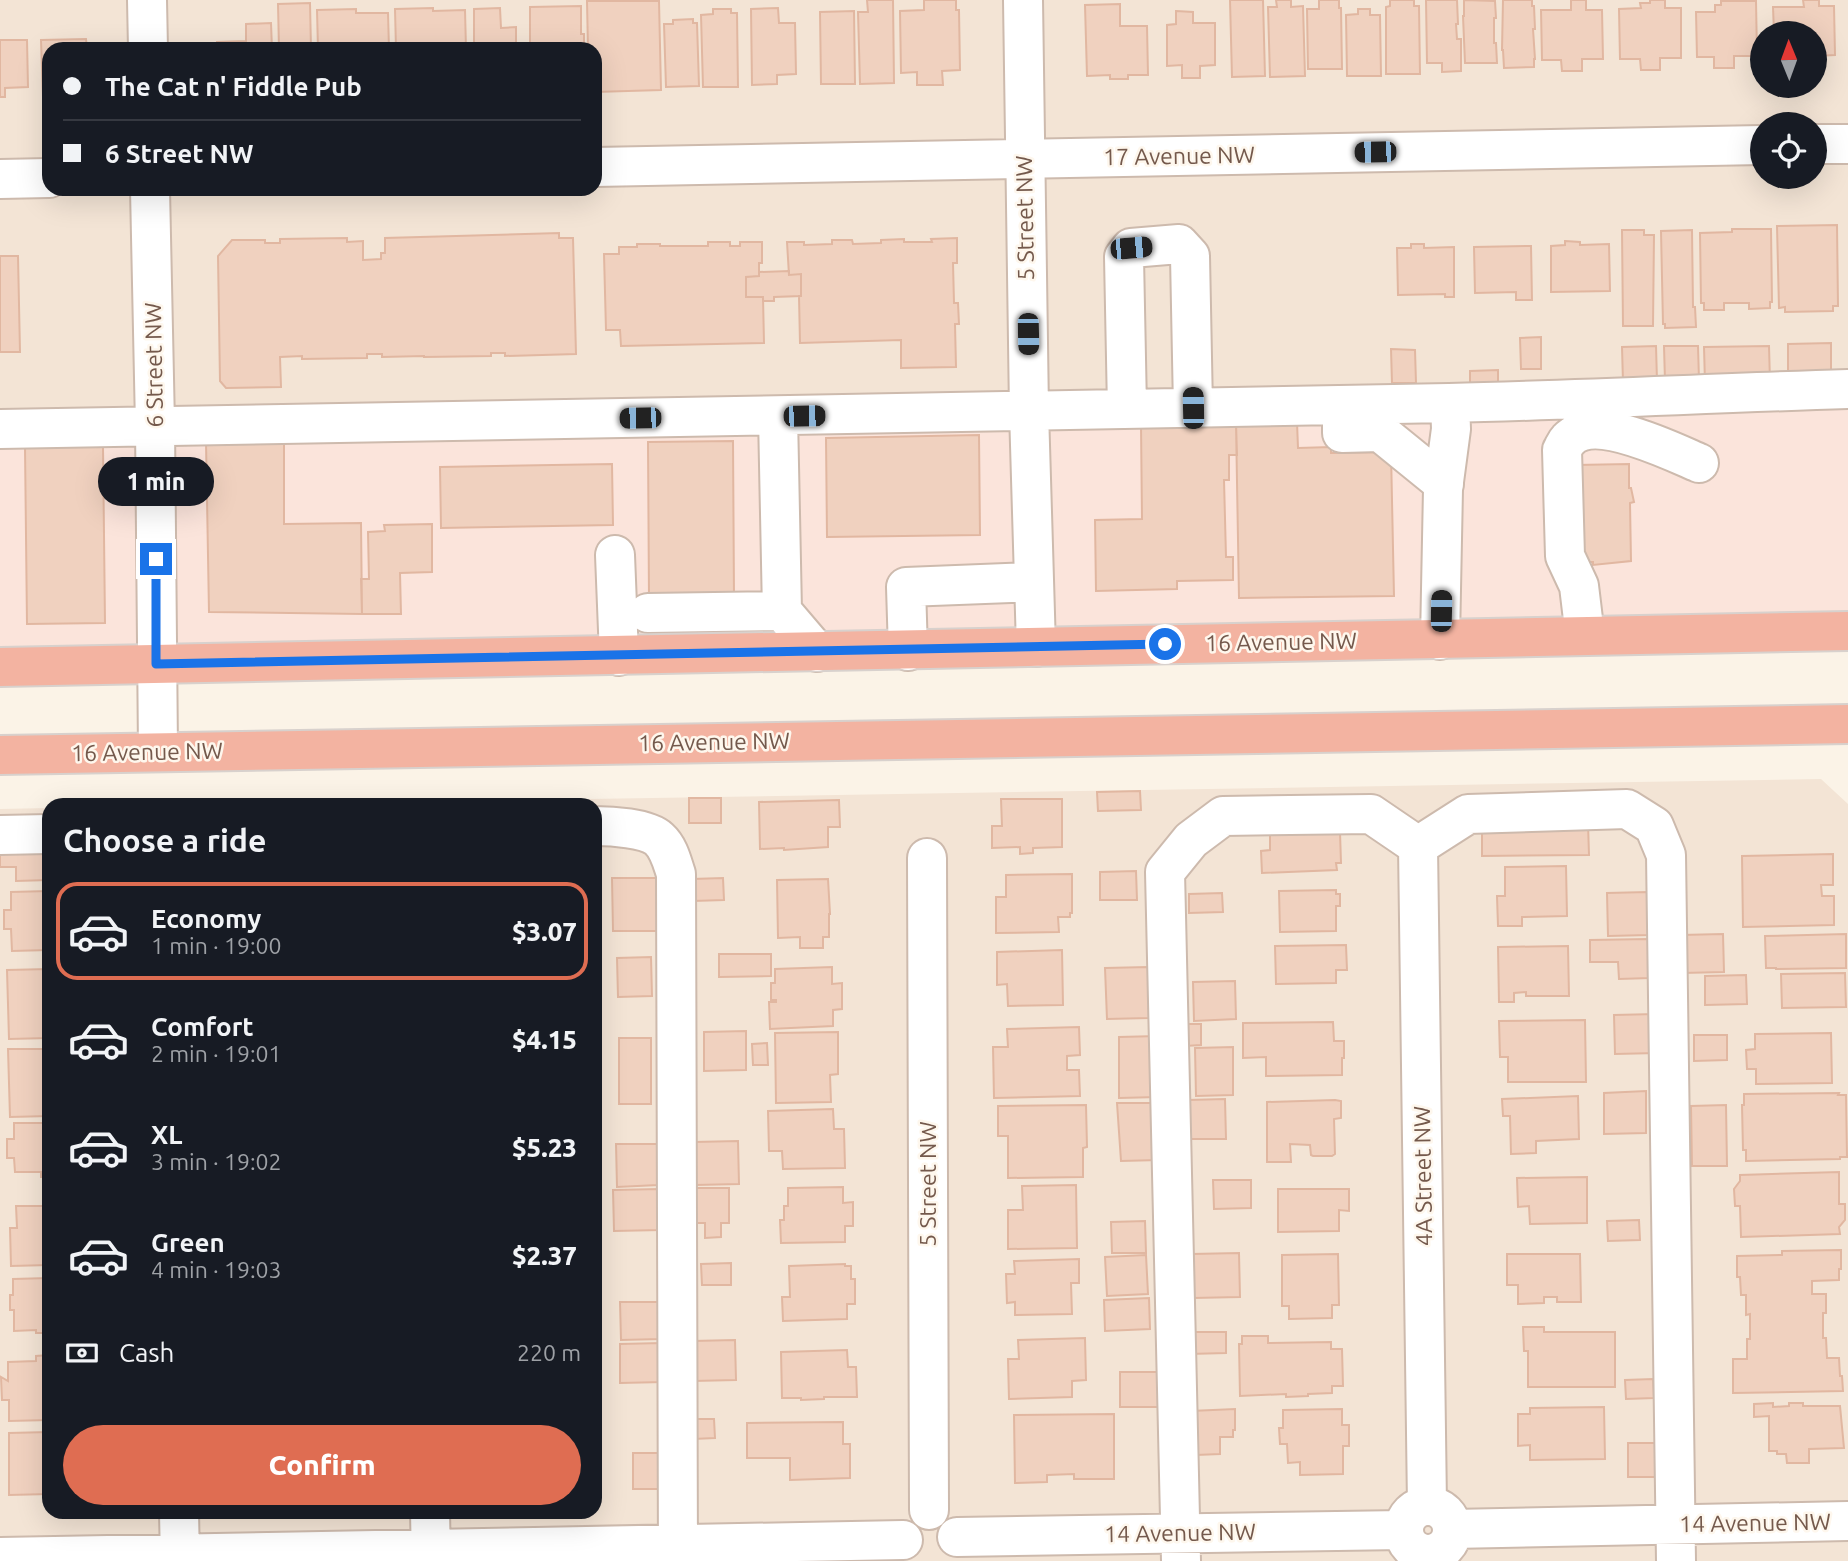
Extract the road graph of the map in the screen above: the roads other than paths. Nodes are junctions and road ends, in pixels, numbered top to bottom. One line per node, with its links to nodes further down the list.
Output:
1 (148, 0): 3 (street)
2 (1023, 0): 7 (street, 5 Street NW)
3 (148, 42)
4 (1827, 144): 5 (street)
5 (1848, 144)
6 (1750, 145): 7 (street, 17 Avenue NW)
7 (1024, 159): 8 (street, 17 Avenue NW); 17 (street, 5 Street NW)
8 (602, 167)
9 (42, 178): 10 (street)
10 (0, 179)
11 (150, 196): 19 (street, 6 Street NW)
12 (1848, 389): 13 (street)
13 (1450, 403): 14 (street); 22 (street)
14 (1342, 405): 15 (street); 22 (street)
15 (1193, 408): 16 (street); 16 (street)
16 (1127, 409): 17 (street)
17 (1029, 411): 18 (street); 24 (street, 5 Street NW)
18 (778, 416): 19 (street); 25 (street)
19 (155, 425): 20 (street); 34 (street, 6 Street NW)
20 (0, 429)
21 (1699, 463): 27 (street)
22 (1444, 484): 28 (street)
23 (615, 555): 33 (street)
24 (1034, 582): 29 (street, 5 Street NW); 30 (street)
25 (782, 611): 31 (street); 32 (street)
26 (1848, 631): 27 (highway, 16 Avenue NW)
27 (1585, 636): 28 (highway, 16 Avenue NW)
28 (1440, 640): 29 (highway, 16 Avenue NW)
29 (1037, 647): 30 (highway, 16 Avenue NW)
30 (908, 650): 31 (highway, 16 Avenue NW)
31 (817, 652): 32 (highway, 16 Avenue NW)
32 (658, 655): 33 (highway, 16 Avenue NW)
33 (619, 656): 34 (highway, 16 Avenue NW)
34 (156, 664): 35 (highway, 16 Avenue NW); 37 (street, 6 Street NW)
35 (0, 667)
36 (1848, 724): 37 (highway, 16 Avenue NW)
37 (158, 751): 38 (highway, 16 Avenue NW)
38 (0, 755)
39 (602, 827): 53 (street)
40 (42, 834): 41 (street)
41 (0, 835)
42 (1418, 846): 47 (street, 4A Street NW); 49 (street); 50 (street)
43 (927, 858): 44 (street, 5 Street NW)
44 (929, 1510): 51 (street); 52 (street)
45 (179, 1519): 55 (street)
46 (1848, 1521): 49 (street, 14 Avenue NW)
47 (1428, 1536): 49 (street, 14 Avenue NW); 50 (street, 14 Avenue NW)
48 (430, 1540): 53 (street); 55 (street)
49 (1676, 1543)
50 (1181, 1547): 51 (street, 14 Avenue NW)
51 (949, 1549)
52 (910, 1550): 53 (street)
53 (678, 1552)
54 (0, 1557): 55 (street)
55 (179, 1557)

